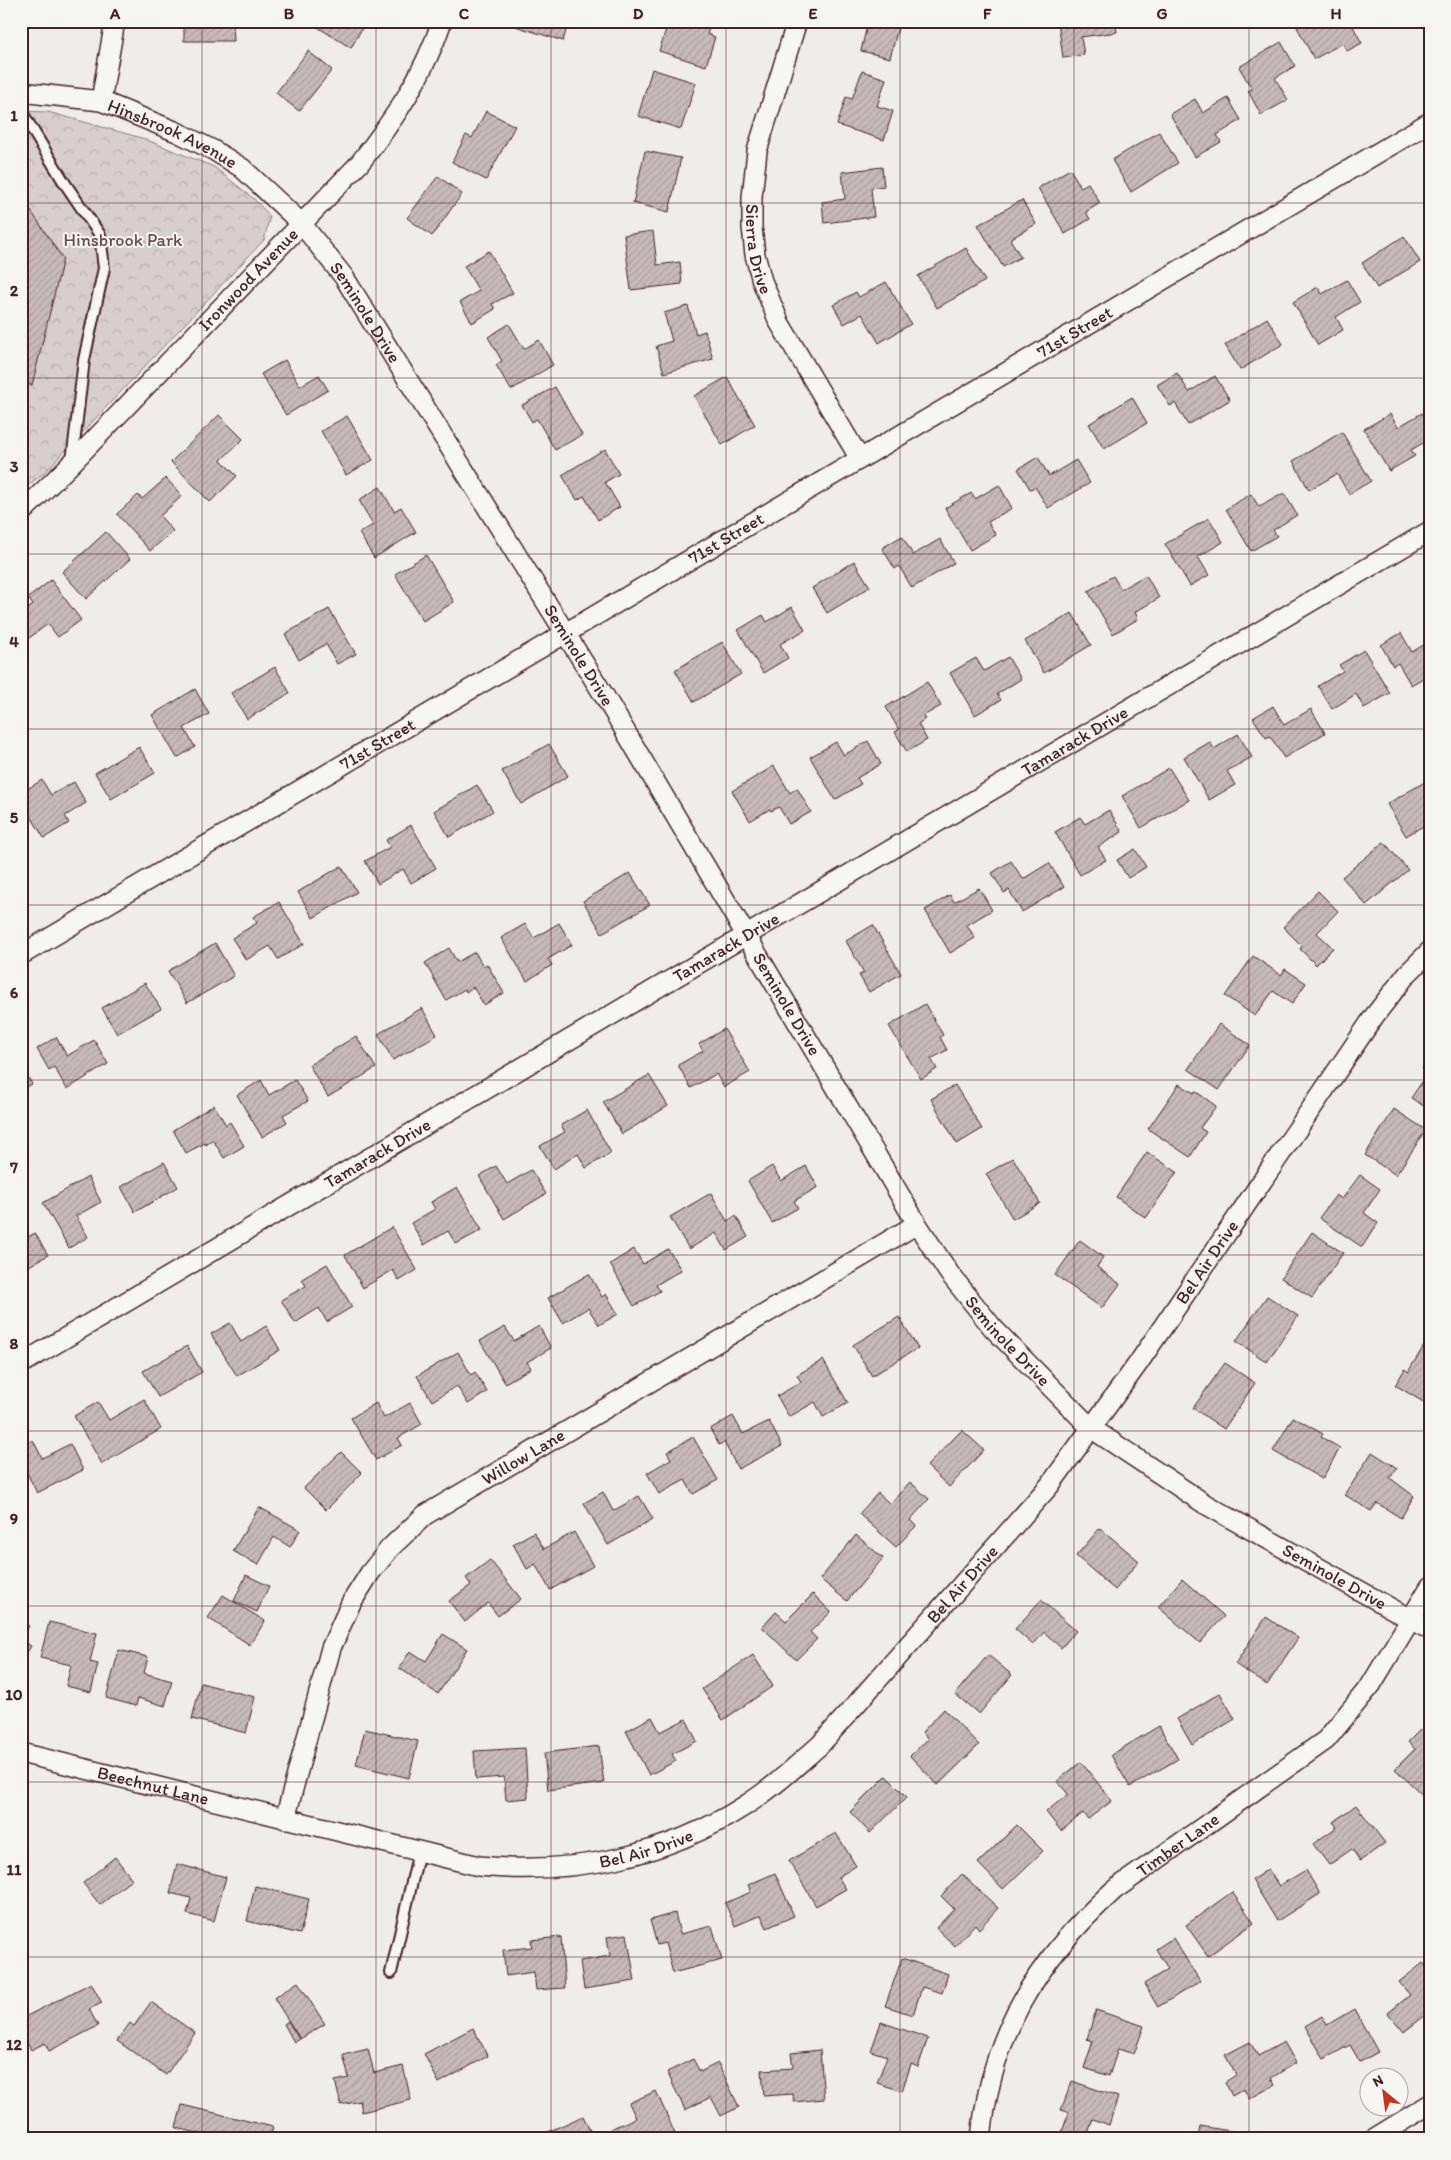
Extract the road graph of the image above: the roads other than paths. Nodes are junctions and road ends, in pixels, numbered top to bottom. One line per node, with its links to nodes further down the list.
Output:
1 (115, 21): 5 (street)
2 (442, 21): 8 (street, Ironwood Avenue)
3 (797, 21): 9 (street, Sierra Drive)
4 (21, 92): 5 (street, Hinsbrook Avenue)
5 (101, 101): 8 (street, Hinsbrook Avenue)
6 (21, 111): 10 (lane)
7 (1430, 122): 9 (street, 71st Street)
8 (301, 222): 10 (street, Ironwood Avenue); 13 (street, Seminole Drive)
9 (860, 459): 13 (street, 71st Street)
10 (71, 464): 11 (street, Ironwood Avenue)
11 (21, 513)
12 (1430, 530): 14 (street, Tamarack Drive)
13 (566, 633): 14 (street, Seminole Drive); 16 (street, 71st Street)
14 (746, 935): 17 (street, Seminole Drive); 18 (street, Tamarack Drive)
15 (1430, 951): 19 (street, Bel Air Drive)
16 (21, 955)
17 (916, 1224): 19 (street, Seminole Drive); 24 (street, Willow Lane)
18 (21, 1364)
19 (1091, 1428): 21 (street, Seminole Drive); 25 (street, Bel Air Drive)
20 (1430, 1588): 21 (street, Timber Lane)
21 (1411, 1619): 22 (street, Seminole Drive); 28 (street, Timber Lane)
22 (1430, 1630)
23 (21, 1753): 24 (street, Beechnut Lane)
24 (285, 1819): 25 (street, Bel Air Drive)
25 (419, 1851): 26 (lane)
26 (391, 1972)
27 (1430, 2104): 29 (street)
28 (981, 2139)
29 (1374, 2139)

